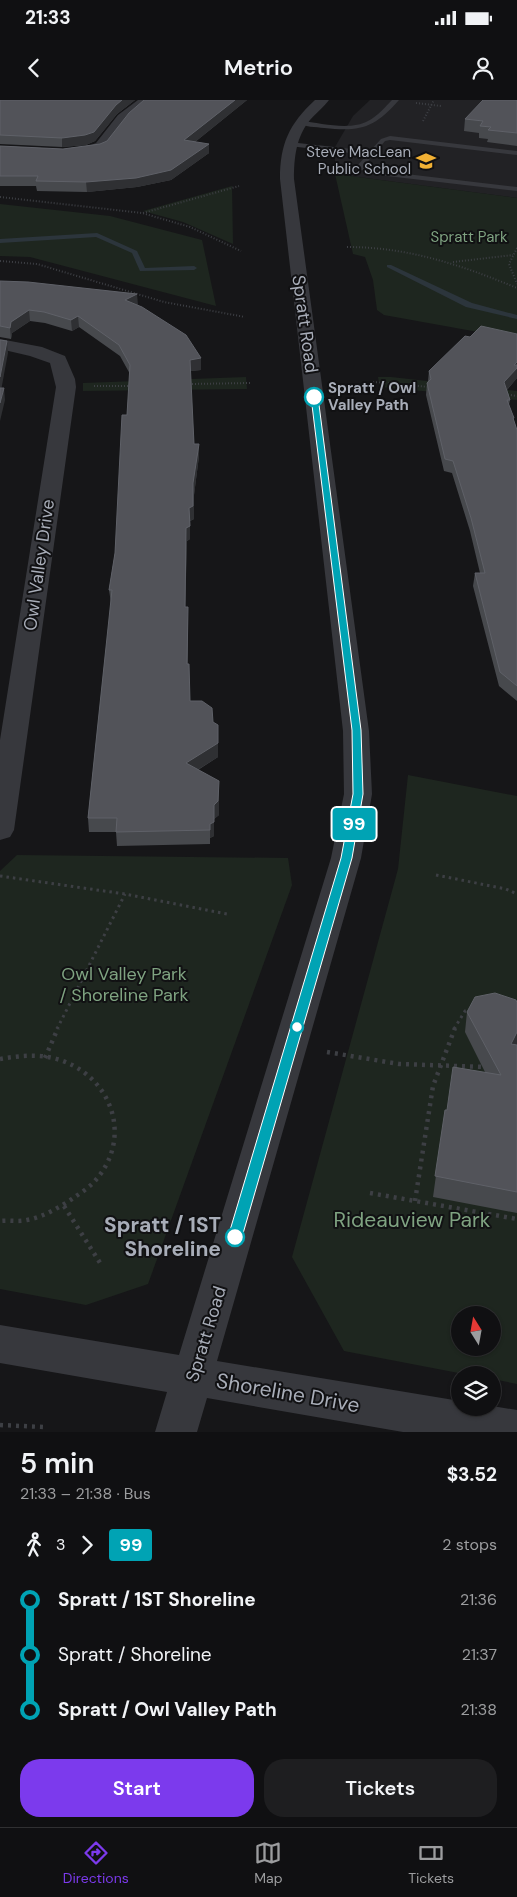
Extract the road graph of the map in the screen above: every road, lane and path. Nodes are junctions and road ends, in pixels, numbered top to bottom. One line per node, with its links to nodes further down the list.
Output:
1 (146, 100): 5 (street)
2 (323, 100): 4 (street)
3 (396, 100): 4 (lane)
4 (295, 133): 6 (lane); 37 (street, Spratt Road)
5 (0, 150)
6 (372, 153): 7 (lane); 9 (lane)
7 (517, 153)
8 (239, 186): 11 (path)
9 (517, 189)
10 (0, 197): 11 (path)
11 (142, 213): 14 (path)
12 (347, 247): 17 (path)
13 (517, 248): 15 (path)
14 (241, 251)
15 (513, 255): 17 (path); 18 (path)
16 (0, 261): 20 (path)
17 (452, 262): 19 (path)
18 (517, 284)
19 (517, 288)
20 (245, 317)
21 (0, 344): 26 (street, Owl Valley Drive)
22 (373, 382): 27 (path)
23 (250, 383): 24 (path)
24 (182, 384)
25 (133, 386): 26 (path)
26 (66, 387): 30 (street, Owl Valley Drive)
27 (429, 387)
28 (498, 394): 29 (path)
29 (517, 396)
30 (0, 830)
31 (436, 875): 34 (path)
32 (0, 876): 33 (path)
33 (126, 894): 35 (path); 38 (path)
34 (517, 894)
35 (228, 914)
36 (479, 1008): 40 (path)
37 (292, 1046): 40 (path); 49 (street, Spratt Road)
38 (45, 1058): 39 (path); 44 (path)
39 (0, 1059)
40 (441, 1065): 41 (path); 43 (path)
41 (492, 1067)
42 (370, 1193): 43 (path)
43 (415, 1201): 45 (path)
44 (64, 1206): 46 (path); 47 (path)
45 (517, 1219)
46 (0, 1221)
47 (102, 1266)
48 (0, 1344): 49 (street, Shoreline Drive)
49 (192, 1377): 52 (street, Shoreline Drive); 53 (street, Spratt Road)
50 (0, 1425): 51 (path)
51 (44, 1427)
52 (517, 1431)
53 (176, 1432)

